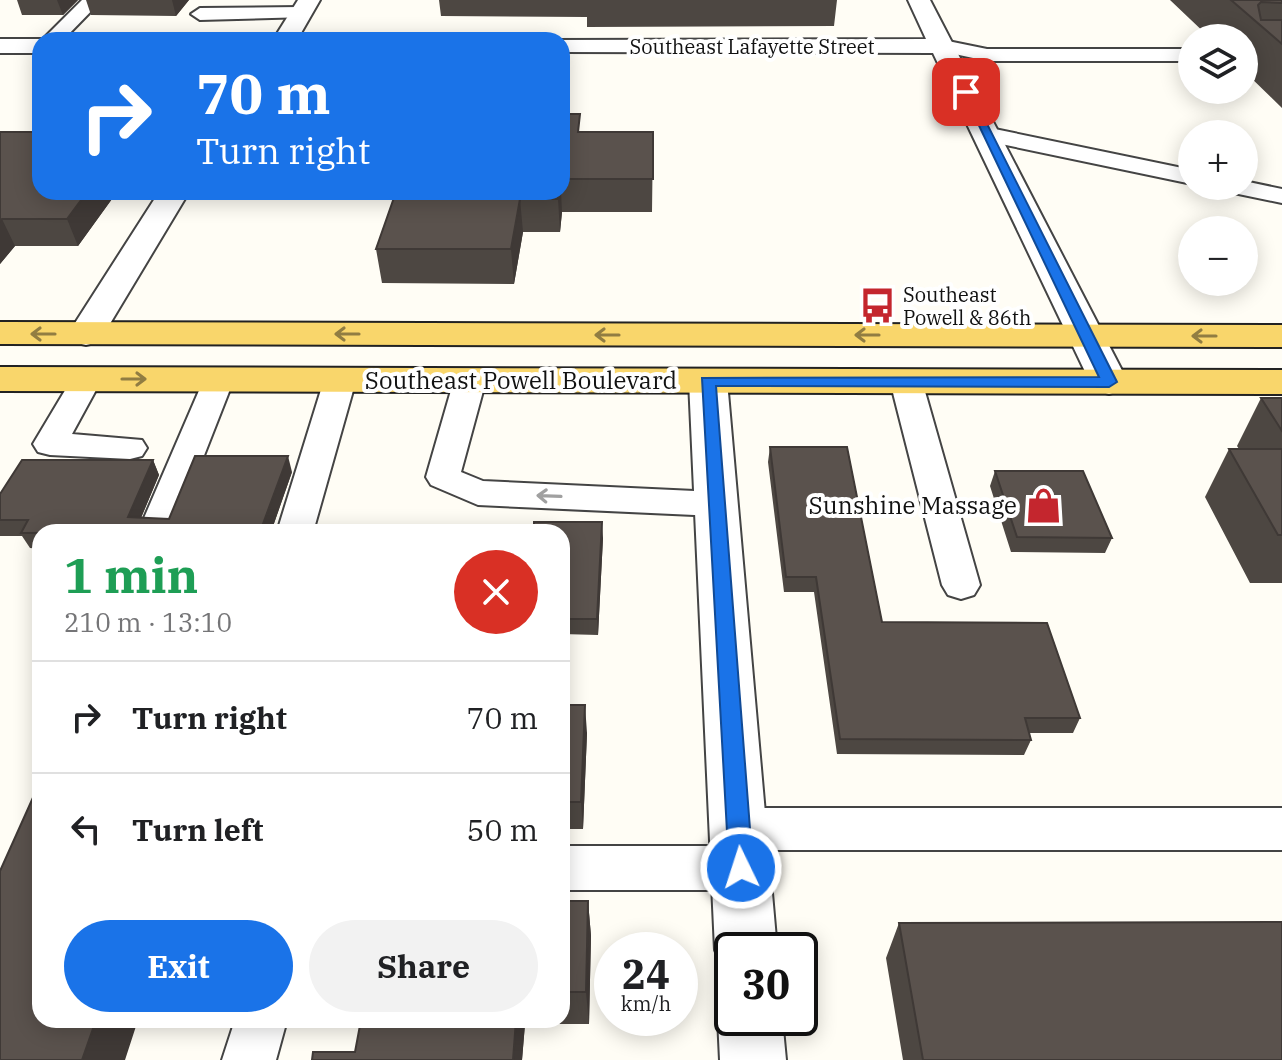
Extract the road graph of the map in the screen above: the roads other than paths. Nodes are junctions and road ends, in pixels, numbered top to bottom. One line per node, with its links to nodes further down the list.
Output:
1 (93, 0): 5 (lane)
2 (919, 0): 10 (street)
3 (305, 7): 4 (lane); 6 (street)
4 (200, 14)
5 (60, 32)
6 (290, 32)
7 (570, 45): 10 (street, Southeast Lafayette Street)
8 (0, 46): 9 (street)
9 (32, 46)
10 (943, 46): 11 (lane); 12 (street)
11 (1178, 55)
12 (985, 134): 13 (lane); 19 (street)
13 (1178, 174)
14 (1258, 191): 15 (lane)
15 (1282, 196)
16 (169, 200): 18 (street)
17 (0, 333): 18 (main road, Southeast Powell Boulevard, one-way to 17)
18 (86, 334): 19 (main road, Southeast Powell Boulevard, one-way to 18)
19 (1085, 336): 20 (main road, Southeast Powell Boulevard, one-way to 19); 28 (street)
20 (1282, 336)
21 (0, 379): 22 (main road, Southeast Powell Boulevard)
22 (87, 379): 23 (main road, Southeast Powell Boulevard, one-way to 23); 30 (lane)
23 (219, 379): 24 (main road, Southeast Powell Boulevard); 32 (lane)
24 (340, 380): 25 (main road, Southeast Powell Boulevard); 33 (lane)
25 (470, 380): 26 (main road, Southeast Powell Boulevard); 31 (lane, one-way to 25)
26 (708, 381): 27 (main road, Southeast Powell Boulevard); 31 (street)
27 (906, 381): 28 (main road, Southeast Powell Boulevard); 34 (lane)
28 (1109, 382): 29 (main road, Southeast Powell Boulevard)
29 (1282, 382)
30 (130, 448)
31 (716, 504): 36 (street)
32 (159, 524)
33 (297, 524)
34 (961, 585)
35 (1282, 829): 36 (lane)
36 (740, 848): 37 (lane); 38 (street)
37 (570, 867)
38 (745, 932)
39 (259, 1028): 41 (lane)
40 (751, 1036): 42 (street)
41 (249, 1060)
42 (753, 1060)

